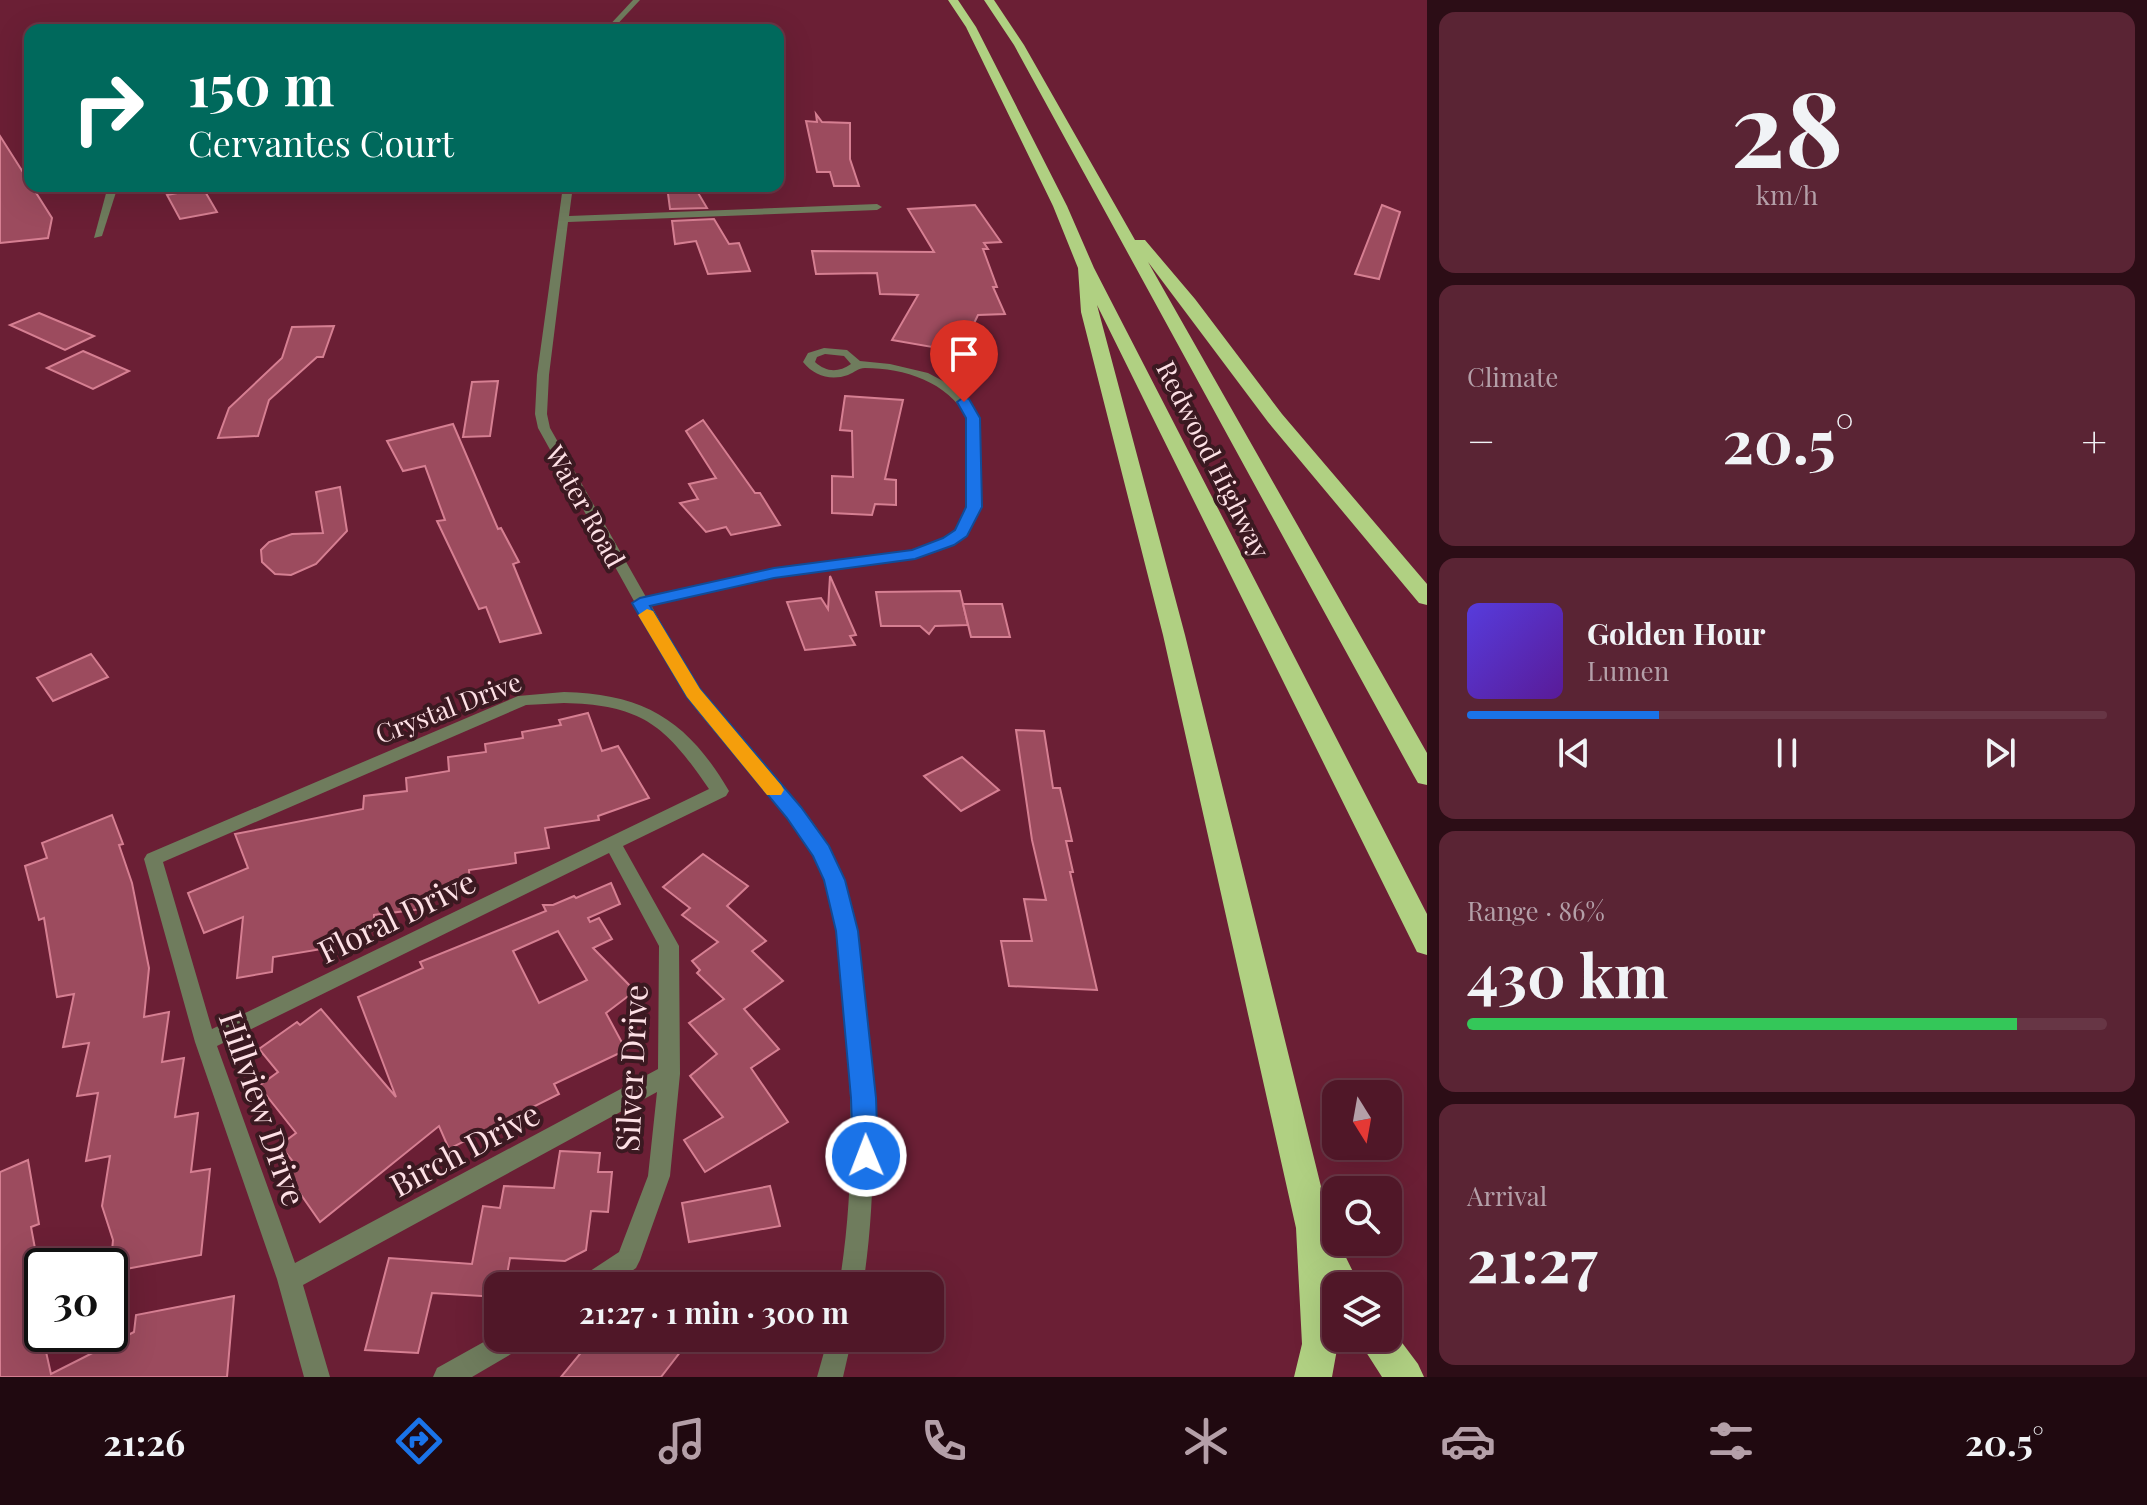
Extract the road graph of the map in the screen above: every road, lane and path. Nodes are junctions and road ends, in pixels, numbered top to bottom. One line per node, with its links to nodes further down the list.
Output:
1 (637, 0): 4 (street)
2 (953, 0): 13 (highway, Redwood Highway)
3 (989, 0): 9 (highway, Redwood Highway)
4 (614, 24)
5 (784, 105): 6 (street)
6 (791, 105)
7 (111, 192): 12 (street)
8 (567, 192): 11 (street, Water Road)
9 (1103, 197): 15 (highway); 17 (highway, Redwood Highway)
10 (877, 207): 11 (street)
11 (564, 219): 16 (street, Water Road)
12 (97, 236)
13 (1086, 268): 20 (highway, Redwood Highway); 23 (highway)
14 (857, 364): 16 (street)
15 (1427, 598)
16 (640, 603): 25 (street, Water Road)
17 (1427, 776)
18 (612, 842): 19 (street, Crystal Drive); 21 (street, Floral Drive); 22 (street, Silver Drive)
19 (153, 859): 21 (street, Hillview Drive)
20 (1427, 943)
21 (205, 1042): 27 (street, Hillview Drive)
22 (669, 1074): 24 (street, Silver Drive); 27 (street, Birch Drive)
23 (1314, 1228): 26 (highway); 34 (highway)
24 (610, 1272)
25 (853, 1272)
26 (1335, 1272)
27 (289, 1279): 31 (street, Hillview Drive)
28 (493, 1352): 32 (street)
29 (836, 1352): 33 (street)
30 (1386, 1352): 35 (highway)
31 (317, 1377)
32 (446, 1377)
33 (830, 1377)
34 (1313, 1377)
35 (1405, 1377)

